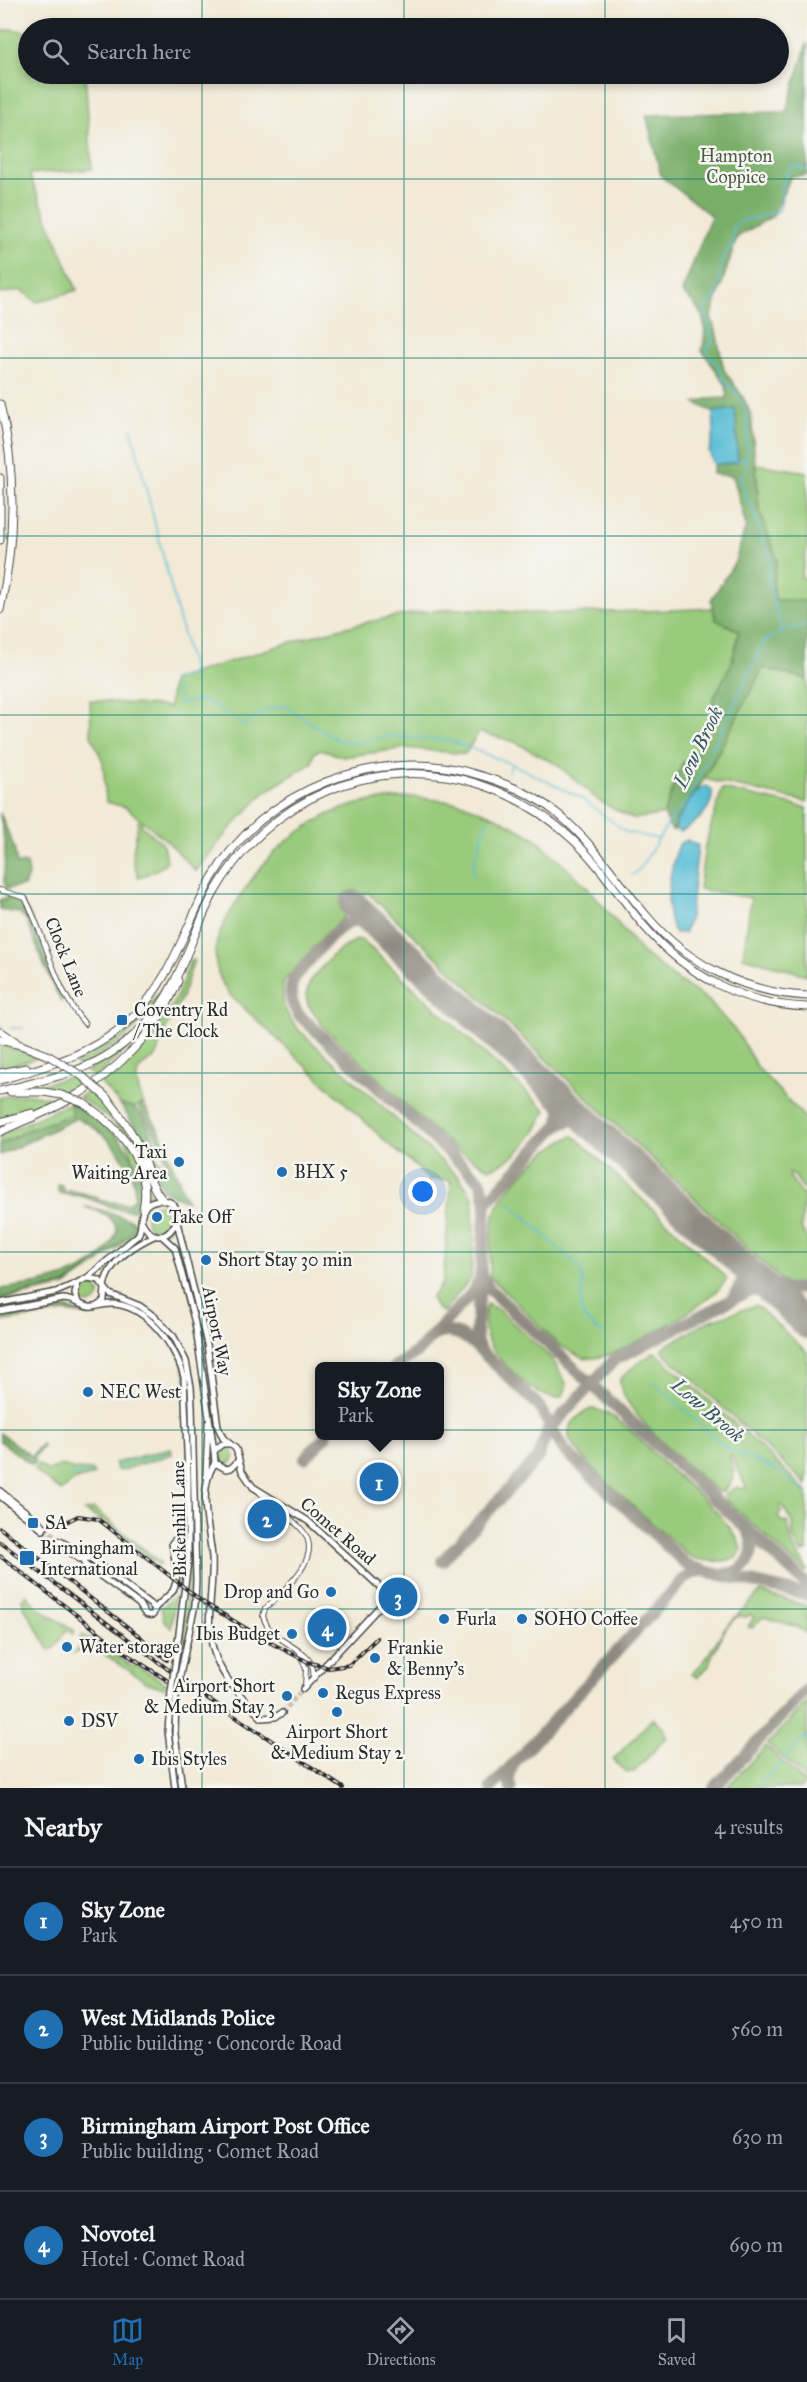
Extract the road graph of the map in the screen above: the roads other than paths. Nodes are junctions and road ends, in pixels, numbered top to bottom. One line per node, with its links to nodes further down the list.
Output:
1 (0, 404): 4 (highway)
2 (0, 478): 3 (highway)
3 (0, 540)
4 (0, 610)
5 (0, 890): 9 (street, Clock Lane)
6 (190, 945): 8 (highway); 16 (highway); 17 (highway)
7 (807, 996): 13 (highway)
8 (807, 1007)
9 (85, 1024)
10 (0, 1031): 12 (highway)
11 (0, 1040): 12 (highway)
12 (21, 1045): 20 (highway, bridge)
13 (70, 1057): 14 (highway); 15 (highway)
14 (0, 1073)
15 (0, 1080)
16 (0, 1093): 21 (highway, bridge)
17 (66, 1102): 18 (highway); 19 (highway)
18 (0, 1122)
19 (0, 1132)
20 (163, 1200): 21 (street); 23 (street)
21 (143, 1209): 22 (street)
22 (142, 1222): 24 (street); 25 (street)
23 (177, 1222): 24 (street); 33 (street, Airport Way)
24 (159, 1236): 27 (street); 32 (street, Airport Way)
25 (87, 1278): 26 (street); 27 (street)
26 (79, 1282): 28 (street); 29 (street)
27 (104, 1287): 30 (street); 50 (street, Bickenhill Lane, bridge)
28 (0, 1303)
29 (82, 1305): 30 (street); 31 (street)
30 (98, 1306): 43 (street, Bickenhill Lane)
31 (0, 1311)
32 (209, 1412): 34 (street, Airport Way); 38 (street)
33 (228, 1444): 34 (street); 35 (street)
34 (214, 1451): 36 (street)
35 (238, 1461): 36 (street); 37 (street)
36 (215, 1463): 38 (street)
37 (253, 1486): 47 (street); 48 (street, Comet Road)
38 (206, 1487): 51 (street)
39 (0, 1491): 40 (street)
40 (0, 1496)
41 (59, 1542): 42 (street)
42 (83, 1558): 44 (street); 46 (street)
43 (188, 1561): 45 (street); 50 (street, Bickenhill Lane, bridge)
44 (150, 1603): 45 (street); 46 (street)
45 (155, 1608): 46 (street)
46 (142, 1609)
47 (299, 1652): 48 (street); 49 (street)
48 (312, 1679): 49 (street, Comet Road)
49 (304, 1688)
50 (174, 1694): 52 (street, Bickenhill Lane); 53 (street, Bickenhill Lane)
51 (282, 1713)
52 (175, 1788)
53 (182, 1788)

